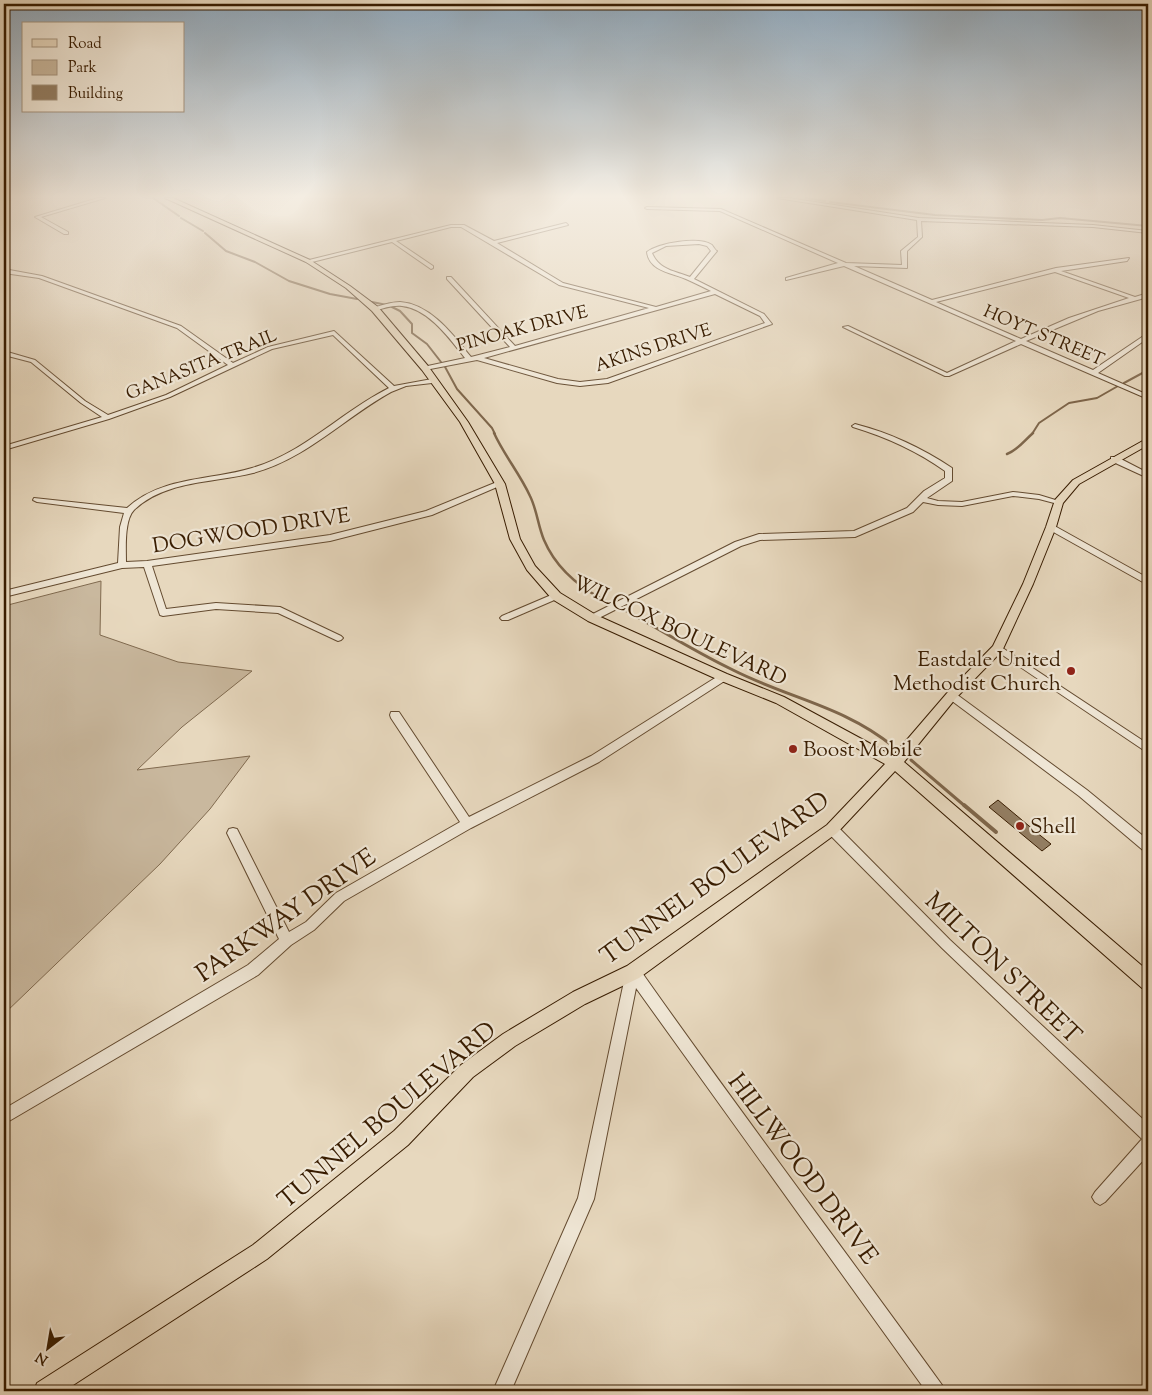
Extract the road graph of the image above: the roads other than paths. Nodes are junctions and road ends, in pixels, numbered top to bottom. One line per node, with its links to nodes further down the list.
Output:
1 (311, 263): 20 (main road, WILCOX BOULEVARD)
2 (425, 263): 9 (street)
3 (526, 263): 19 (street)
4 (654, 263): 13 (street)
5 (703, 263): 13 (street)
6 (905, 263): 8 (street)
7 (1101, 263): 10 (street)
8 (840, 264): 14 (street); 18 (street, HOYT STREET)
9 (431, 267)
10 (1056, 270): 17 (street); 18 (street)
11 (4, 271): 28 (street)
12 (449, 278): 24 (street)
13 (691, 278): 15 (street)
14 (788, 279)
15 (715, 292): 19 (street, PINOAK DRIVE); 26 (street, AKINS DRIVE)
16 (1148, 295): 17 (street)
17 (1134, 298): 23 (street)
18 (931, 302): 23 (street, HOYT STREET)
19 (654, 308): 24 (street, PINOAK DRIVE)
20 (375, 309): 27 (street); 29 (main road, WILCOX BOULEVARD)
21 (846, 327): 23 (street)
22 (1148, 335): 30 (street)
23 (1020, 342): 30 (street, HOYT STREET)
24 (514, 348): 26 (street, PINOAK DRIVE)
25 (4, 353): 34 (street)
26 (477, 358): 27 (street, PINOAK DRIVE)
27 (469, 359): 29 (street, PINOAK DRIVE)
28 (232, 366): 32 (street, GANASITA TRAIL); 34 (street, GANASITA TRAIL)
29 (425, 368): 31 (main road, WILCOX BOULEVARD)
30 (1093, 373): 33 (street, HOYT STREET)
31 (432, 380): 32 (street); 40 (main road, WILCOX BOULEVARD)
32 (393, 388): 44 (street)
33 (1148, 397)
34 (107, 418): 37 (street, GANASITA TRAIL)
35 (855, 426): 41 (street)
36 (1148, 440): 38 (main road, TUNNEL BOULEVARD)
37 (4, 448)
38 (1114, 459): 39 (street); 43 (main road, TUNNEL BOULEVARD)
39 (1148, 476)
40 (500, 484): 46 (street, DOGWOOD DRIVE); 50 (main road, WILCOX BOULEVARD)
41 (924, 496): 43 (street); 52 (street)
42 (37, 500): 44 (street)
43 (1058, 502): 45 (main road, TUNNEL BOULEVARD)
44 (129, 510): 47 (street)
45 (1051, 527): 48 (street); 54 (main road, TUNNEL BOULEVARD)
46 (147, 564): 47 (street, DOGWOOD DRIVE); 53 (street)
47 (122, 565): 49 (street, DOGWOOD DRIVE)
48 (1148, 582)
49 (4, 594)
50 (556, 596): 51 (street); 52 (main road, WILCOX BOULEVARD)
51 (505, 618)
52 (592, 618): 55 (main road, WILCOX BOULEVARD)
53 (338, 638)
54 (998, 648): 56 (main road, TUNNEL BOULEVARD); 58 (street)
55 (723, 677): 59 (main road, WILCOX BOULEVARD); 60 (street, PARKWAY DRIVE)
56 (952, 695): 59 (main road, TUNNEL BOULEVARD); 63 (street)
57 (395, 715): 60 (street)
58 (1148, 749)
59 (895, 763): 61 (main road, TUNNEL BOULEVARD); 66 (main road, WILCOX BOULEVARD)
60 (467, 824): 64 (street, PARKWAY DRIVE)
61 (832, 829): 65 (main road, TUNNEL BOULEVARD); 68 (street, MILTON STREET)
62 (233, 833): 64 (street)
63 (1148, 847)
64 (287, 941): 67 (street, PARKWAY DRIVE)
65 (633, 972): 71 (main road, TUNNEL BOULEVARD); 72 (street); 73 (street, HILLWOOD DRIVE)
66 (1148, 982)
67 (4, 1117)
68 (1148, 1134)
69 (1148, 1144): 70 (street)
70 (1100, 1197)
71 (45, 1391)
72 (502, 1391)
73 (936, 1391)

